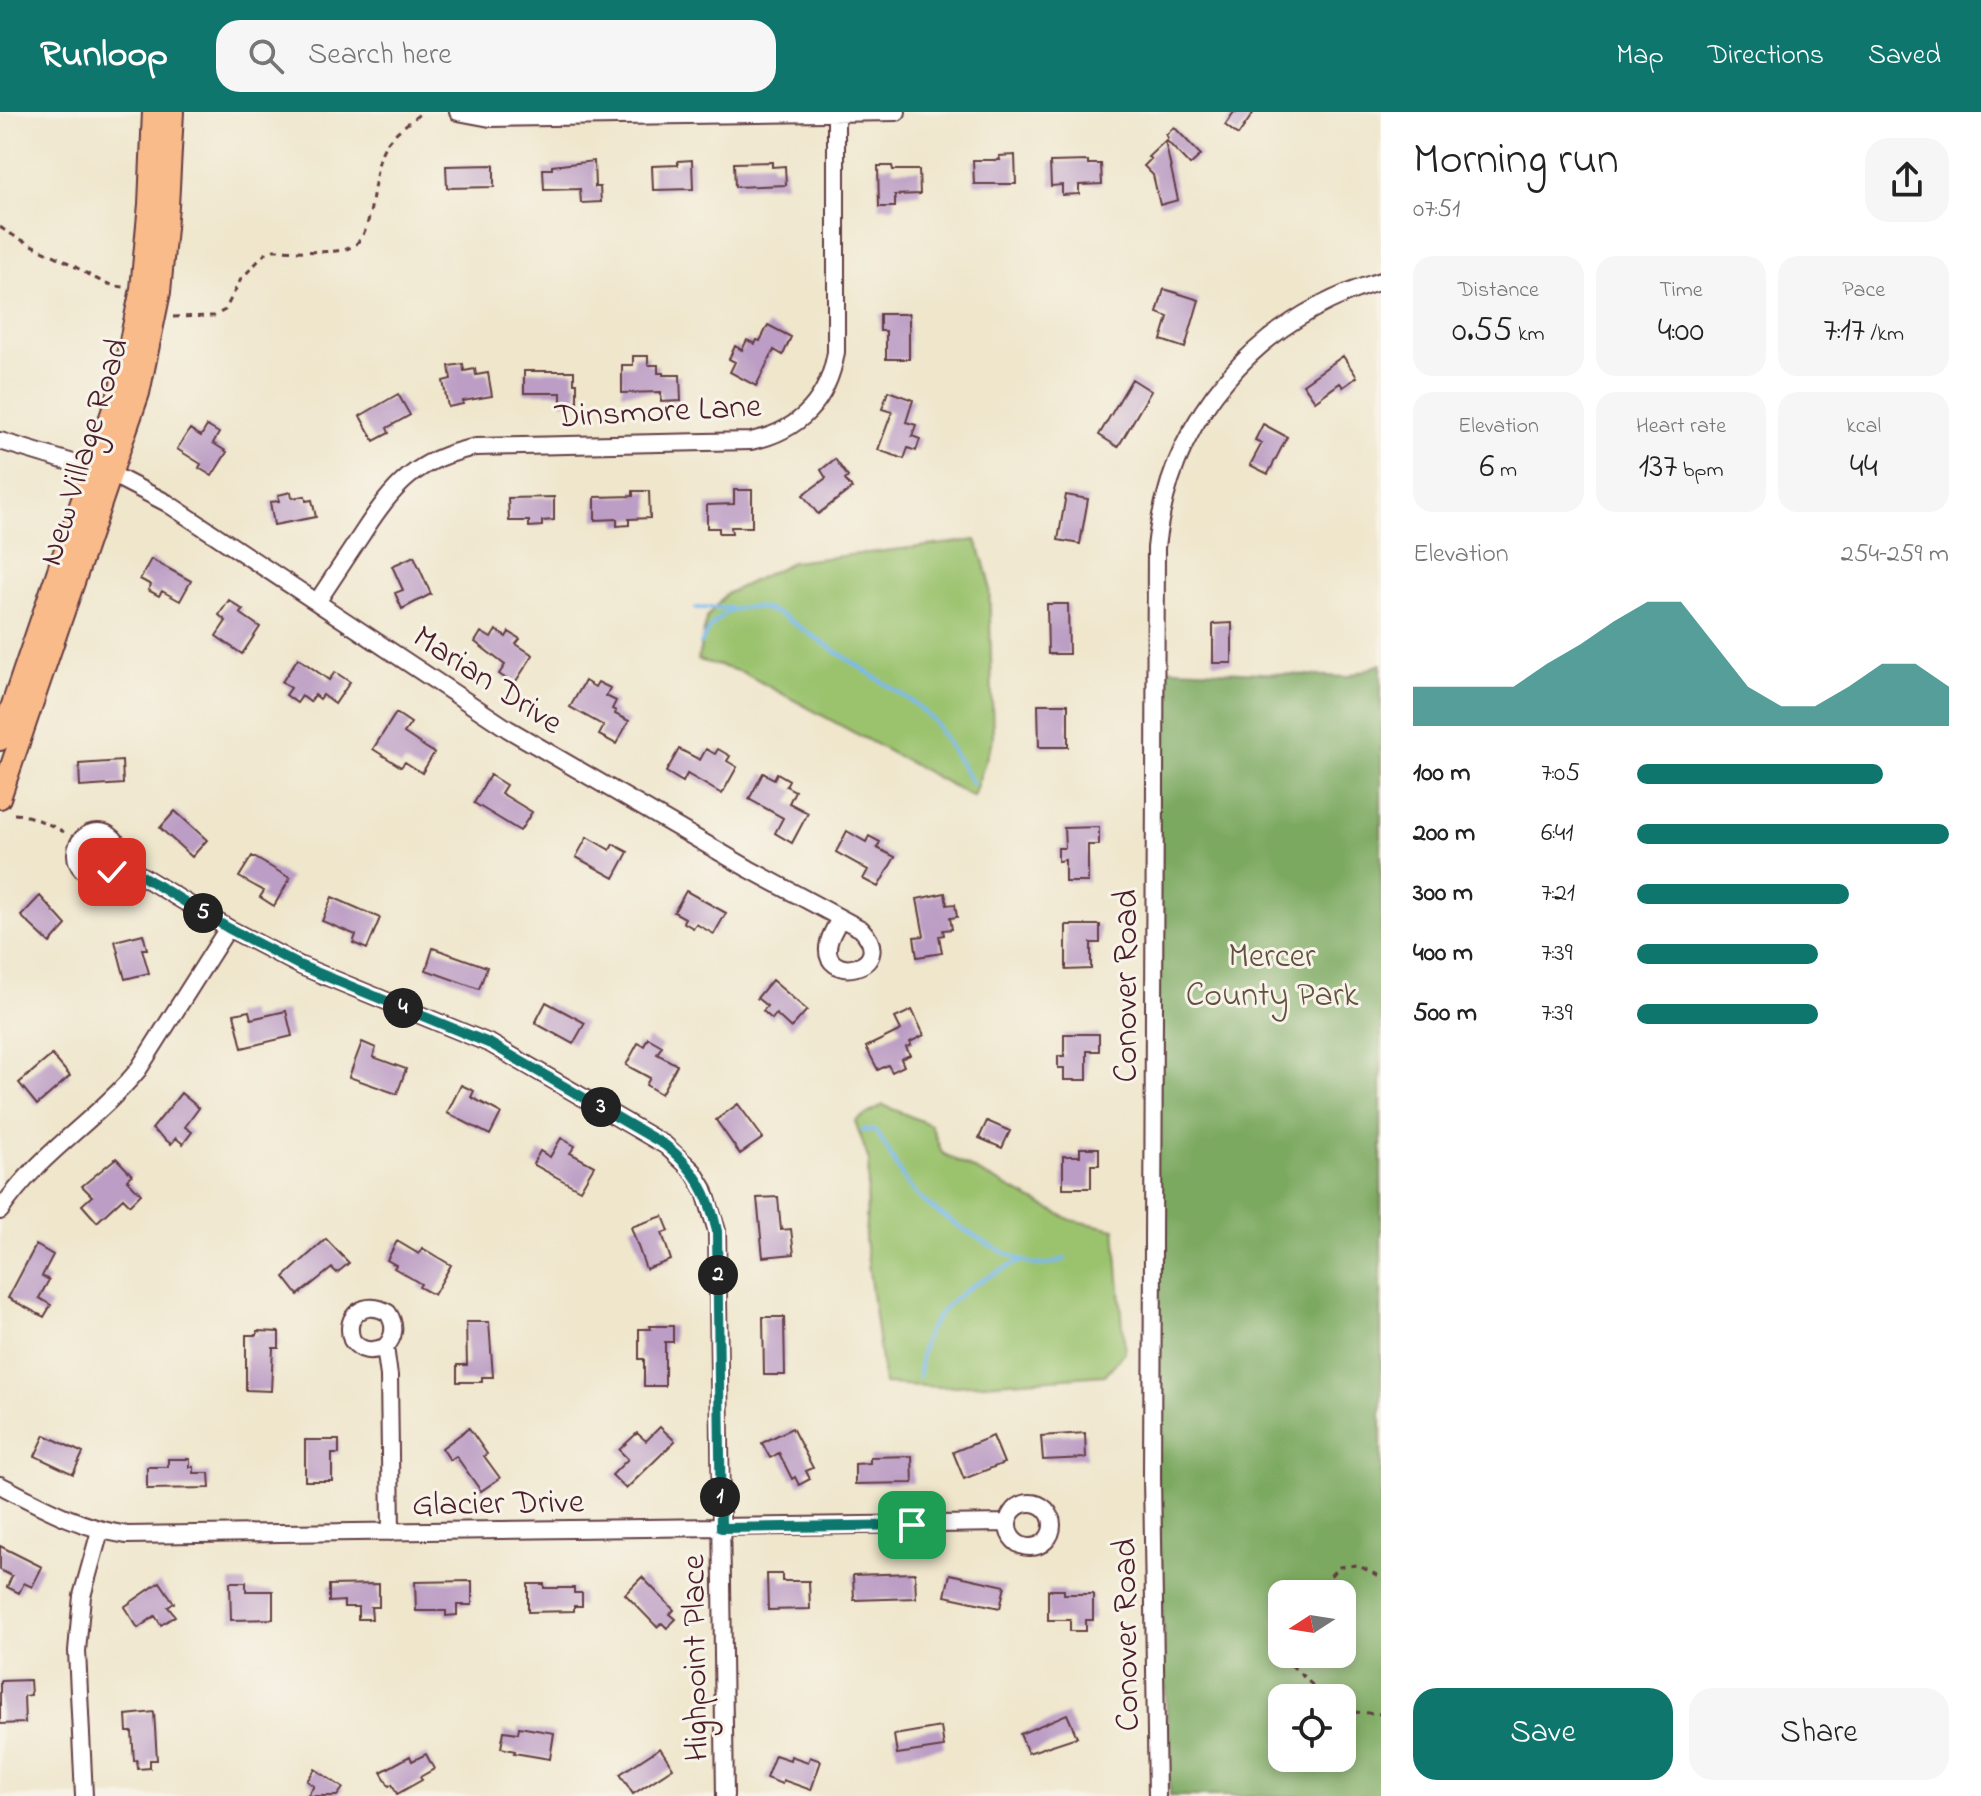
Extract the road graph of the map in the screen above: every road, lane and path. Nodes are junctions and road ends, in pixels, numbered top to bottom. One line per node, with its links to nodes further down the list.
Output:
1 (153, 112): 13 (main road, New Village Road)
2 (173, 112): 13 (main road, New Village Road)
3 (422, 112): 11 (path)
4 (458, 112): 7 (street)
5 (897, 112): 6 (street)
6 (836, 113): 7 (street); 14 (street, Dinsmore Lane)
7 (628, 114)
8 (0, 227): 10 (path)
9 (1381, 281): 37 (street, Conover Road)
10 (127, 288)
11 (173, 317)
12 (0, 441): 13 (street, Marian Drive)
13 (104, 472): 14 (street, Marian Drive); 15 (main road, New Village Road); 16 (main road, New Village Road)
14 (317, 602): 20 (street, Marian Drive)
15 (0, 740)
16 (0, 798)
17 (14, 814): 18 (path)
18 (64, 832)
19 (119, 862): 21 (street, Highpoint Place)
20 (840, 919)
21 (228, 928): 22 (street); 26 (street, Highpoint Place)
22 (0, 1211)
23 (385, 1347): 28 (street)
24 (0, 1485): 27 (street, Glacier Drive)
25 (1007, 1523): 26 (street, Glacier Drive)
26 (721, 1528): 28 (street, Glacier Drive); 36 (street, Highpoint Place)
27 (100, 1531): 28 (street, Glacier Drive); 35 (street)
28 (391, 1532)
29 (1381, 1577): 30 (path)
30 (1327, 1580)
31 (1294, 1668): 32 (path)
32 (1311, 1684)
33 (1356, 1712): 34 (path)
34 (1381, 1714)
35 (84, 1796)
36 (725, 1796)
37 (1157, 1796)

